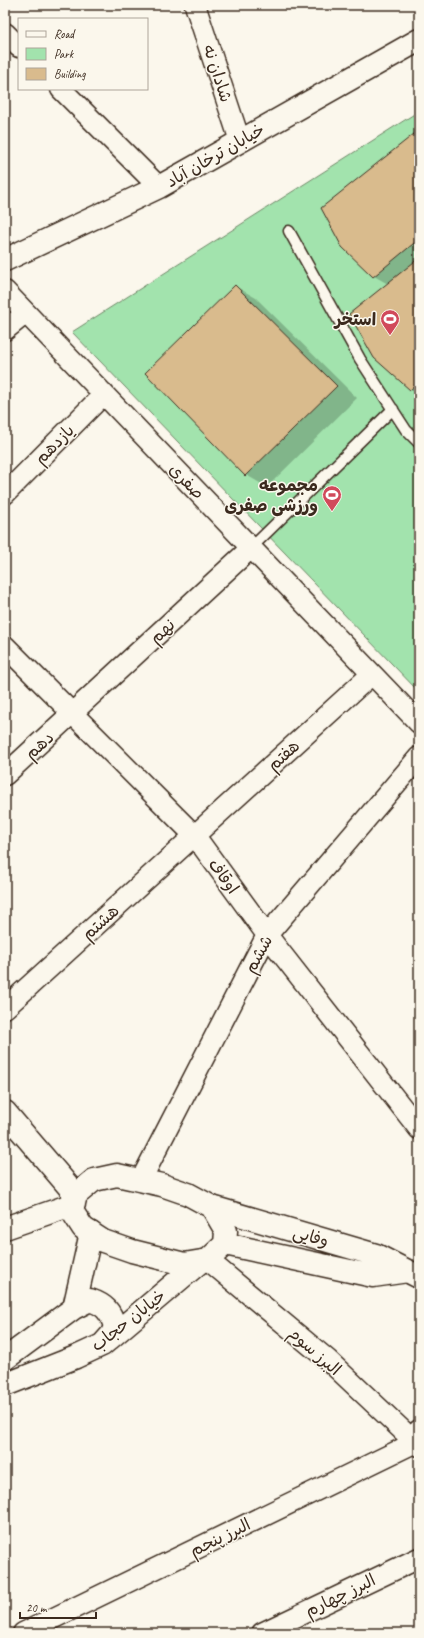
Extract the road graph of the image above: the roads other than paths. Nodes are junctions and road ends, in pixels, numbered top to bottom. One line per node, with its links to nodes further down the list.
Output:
1 (184, 5): 2 (street)
2 (197, 13): 7 (street, شادان نه)
3 (5, 33): 5 (street)
4 (419, 40): 7 (street, خیابان ترخان آباد)
5 (18, 46)
6 (61, 90): 8 (street)
7 (240, 141): 8 (street, خیابان ترخان آباد)
8 (159, 187): 10 (street, خیابان ترخان آباد)
9 (289, 231): 15 (lane)
10 (5, 260)
11 (5, 292): 12 (street, صفری)
12 (26, 313): 13 (street); 14 (street, صفری)
13 (5, 330)
14 (104, 394): 17 (street, یازدهم); 18 (street, صفری)
15 (392, 409): 16 (lane); 18 (lane)
16 (419, 443)
17 (5, 494)
18 (251, 548): 20 (street, صفری); 21 (street, نهم)
19 (5, 646): 21 (street, اوقاف)
20 (372, 674): 22 (street, صفری); 25 (street, هفتم)
21 (73, 714): 24 (street, دهم); 25 (street, اوقاف)
22 (419, 723)
23 (419, 758): 26 (street, ششم)
24 (5, 775)
25 (195, 836): 26 (street, اوقاف); 27 (street, هشتم)
26 (267, 935): 29 (street, اوقاف); 30 (street, ششم)
27 (5, 1008)
28 (5, 1112): 31 (street)
29 (419, 1129)
30 (141, 1180): 31 (street, وفایی); 32 (street, وفایی)
31 (75, 1199): 33 (street); 34 (street)
32 (212, 1207): 35 (street); 37 (street, وفایی)
33 (5, 1228)
34 (91, 1233): 36 (street); 38 (street)
35 (225, 1244): 36 (street, خیابان حجاب); 37 (street, وفایی)
36 (204, 1261): 39 (street, خیابان حجاب); 42 (street, البرز سوم)
37 (413, 1274)
38 (74, 1308): 39 (street); 40 (street)
39 (102, 1345): 41 (street, خیابان حجاب)
40 (5, 1359)
41 (5, 1385)
42 (418, 1440): 44 (street, البرز پنجم)
43 (419, 1558): 45 (street, البرز چهارم)
44 (23, 1633)
45 (262, 1633)

